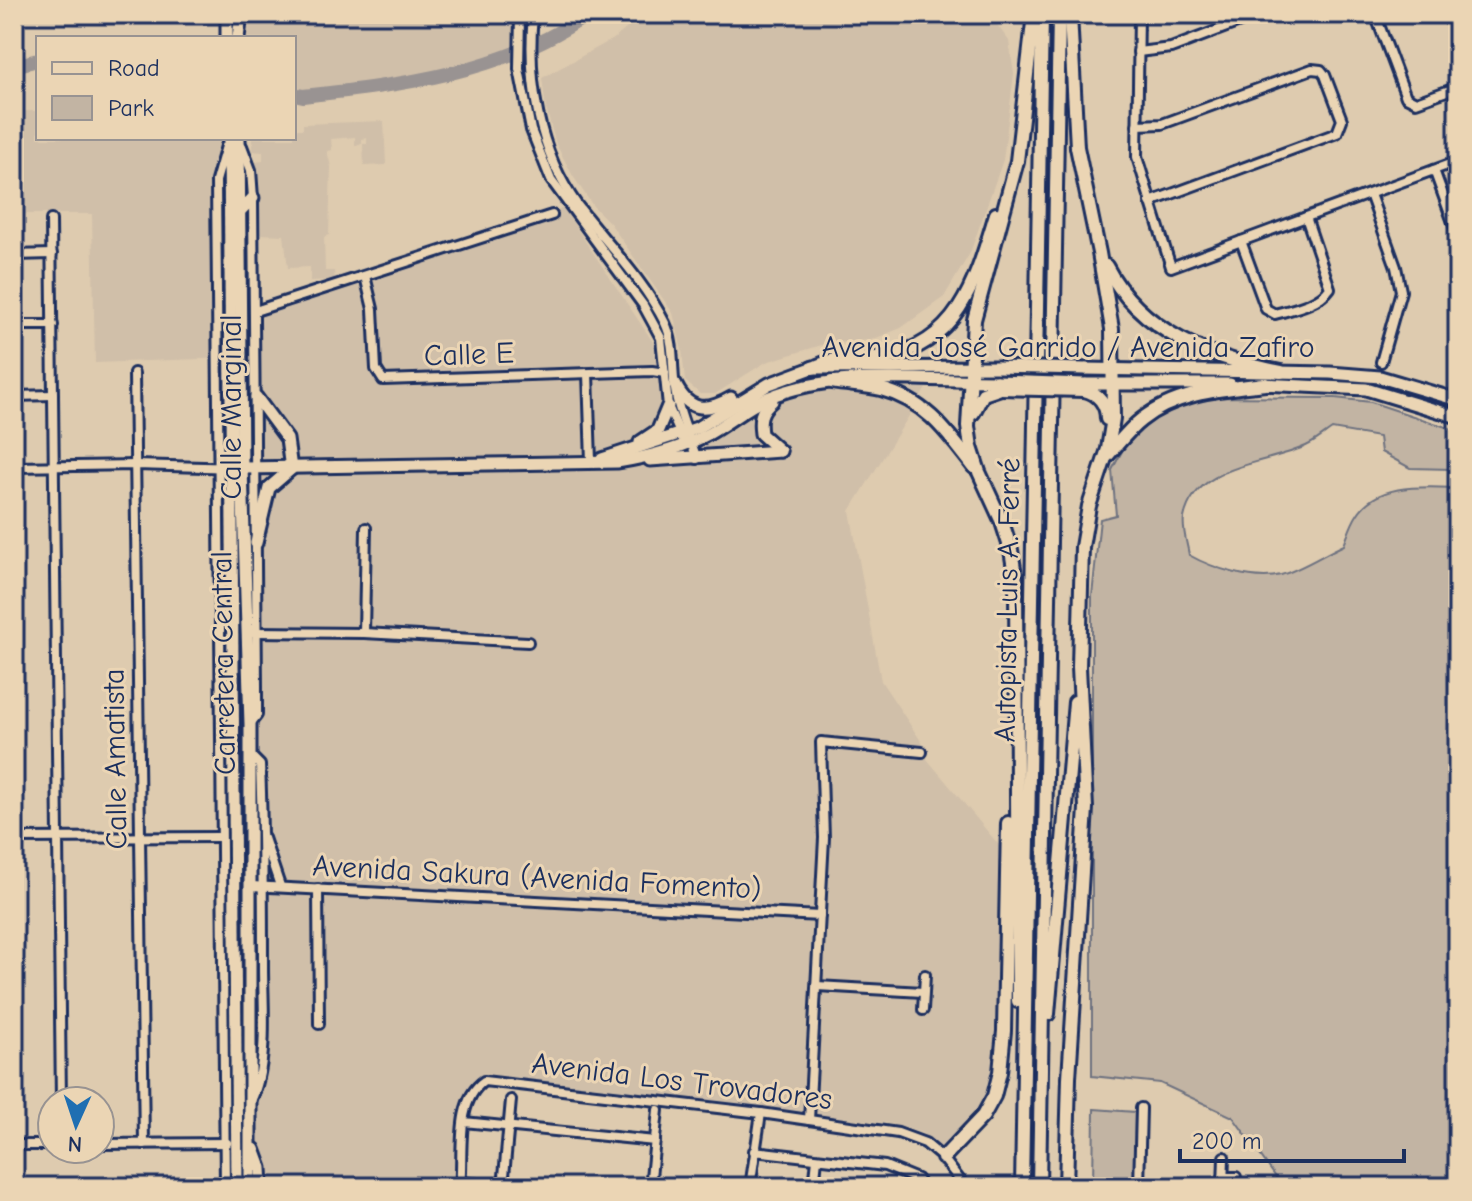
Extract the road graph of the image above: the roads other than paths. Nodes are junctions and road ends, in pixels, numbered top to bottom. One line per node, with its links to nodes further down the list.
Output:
1 (227, 14): 13 (main road)
2 (241, 14): 14 (main road)
3 (520, 14): 47 (street)
4 (533, 14): 51 (street)
5 (1034, 14): 19 (highway)
6 (1042, 14): 104 (highway, Autopista Luis A. Ferré)
7 (1059, 14): 103 (highway, Autopista Luis A. Ferré)
8 (1070, 14): 34 (highway)
9 (1139, 14): 16 (street)
10 (1261, 14): 16 (street)
11 (1375, 14): 17 (street)
12 (1452, 15): 15 (street)
13 (227, 36)
14 (238, 36)
15 (1458, 41)
16 (1138, 52): 18 (street)
17 (1458, 87)
18 (1137, 125): 27 (street); 27 (street)
19 (1018, 137): 42 (highway); 43 (highway)
20 (229, 140): 73 (main road, Carretera Central)
21 (240, 140): 26 (street, Calle Marginal)
22 (240, 140): 28 (main road, Carretera Central)
23 (1458, 161): 24 (street)
24 (1434, 170): 25 (street); 32 (street)
25 (1370, 194): 30 (street); 41 (street)
26 (253, 198): 28 (main road); 38 (street, Calle Marginal)
27 (1150, 202): 33 (street)
28 (240, 211): 73 (main road, Carretera Central)
29 (552, 215): 37 (street)
30 (1306, 217): 33 (street); 33 (street)
31 (51, 220): 35 (street)
32 (1458, 236)
33 (1241, 241)
34 (1099, 253): 44 (highway); 45 (highway)
35 (52, 254): 36 (street); 40 (street)
36 (14, 255)
37 (365, 276): 38 (street); 48 (street, Calle E)
38 (255, 311): 60 (street, Calle Marginal)
39 (14, 325): 40 (street)
40 (53, 325): 57 (street)
41 (1381, 362)
42 (972, 367): 43 (main road, Avenida José Garrido / Avenida Zafiro); 44 (main road, Avenida José Garrido / Avenida Zafiro, bridge); 49 (highway)
43 (812, 368): 52 (main road, Avenida José Garrido / Avenida Zafiro)
44 (1113, 368): 45 (main road, Avenida José Garrido / Avenida Zafiro); 54 (highway)
45 (1281, 372): 61 (main road, Avenida José Garrido / Avenida Zafiro)
46 (134, 373): 70 (street, Calle Amatista)
47 (665, 373): 48 (street, Calle E); 62 (street)
48 (588, 374): 69 (street)
49 (971, 381): 50 (main road, Avenida José Garrido / Avenida Zafiro); 53 (main road, Avenida José Garrido / Avenida Zafiro); 64 (highway)
50 (832, 382): 58 (main road, Avenida José Garrido / Avenida Zafiro); 76 (highway)
51 (675, 384): 52 (main road); 65 (street)
52 (769, 384): 65 (main road, Avenida José Garrido / Avenida Zafiro)
53 (999, 384): 56 (highway, bridge); 64 (highway)
54 (1113, 384): 55 (main road, Avenida José Garrido / Avenida Zafiro); 56 (main road, Avenida José Garrido / Avenida Zafiro); 67 (highway)
55 (1265, 384): 63 (main road, Avenida José Garrido / Avenida Zafiro); 67 (highway)
56 (1085, 387): 67 (highway)
57 (53, 395): 59 (street); 71 (street)
58 (780, 395): 65 (main road, Avenida José Garrido / Avenida Zafiro); 68 (main road)
59 (14, 396)
60 (256, 397): 74 (street, Calle Marginal); 75 (main road)
61 (1458, 400)
62 (668, 406): 65 (street); 66 (main road)
63 (1458, 417)
64 (969, 421): 76 (highway)
65 (686, 439): 66 (main road, Avenida José Garrido / Avenida Zafiro); 68 (street)
66 (623, 456): 68 (main road); 69 (main road, Avenida José Garrido / Avenida Zafiro)
67 (1104, 458): 83 (highway)
68 (694, 459)
69 (594, 461): 75 (main road, Avenida José Garrido / Avenida Zafiro)
70 (136, 465): 71 (street); 73 (street); 92 (street, Calle Amatista)
71 (54, 466): 72 (street); 91 (street)
72 (14, 467)
73 (230, 468): 74 (main road, Avenida José Garrido / Avenida Zafiro); 79 (main road, Carretera Central); 80 (main road, Carretera Central); 89 (street)
74 (255, 469): 75 (main road, Avenida José Garrido / Avenida Zafiro); 78 (street, Calle Marginal)
75 (291, 469): 78 (main road)
76 (979, 472): 84 (highway)
77 (366, 528): 81 (street)
78 (256, 543): 80 (street, Calle Marginal)
79 (232, 565): 80 (main road); 87 (main road, Carretera Central)
80 (253, 632): 81 (street); 86 (main road, Carretera Central)
81 (364, 633): 82 (street)
82 (528, 642)
83 (1079, 667): 103 (highway); 140 (highway)
84 (1015, 668): 104 (highway); 123 (highway)
85 (922, 752): 96 (street)
86 (250, 755): 88 (street); 93 (main road, Carretera Central)
87 (235, 817): 93 (main road); 97 (main road, Carretera Central)
88 (263, 833): 93 (street); 94 (street)
89 (220, 837): 92 (street); 114 (street)
90 (14, 838): 91 (street)
91 (59, 838): 92 (street); 105 (street)
92 (140, 838): 118 (street, Calle Amatista)
93 (257, 886): 94 (street, Avenida Sakura (Avenida Fomento)); 97 (main road); 115 (main road, Carretera Central)
94 (280, 886): 95 (street, Avenida Sakura (Avenida Fomento))
95 (318, 889): 96 (street, Avenida Sakura (Avenida Fomento)); 102 (street)
96 (820, 916): 99 (street)
97 (236, 946): 107 (main road, Carretera Central)
98 (925, 975): 100 (street)
99 (817, 986): 100 (street); 111 (street)
100 (923, 992): 101 (street)
101 (923, 1010)
102 (319, 1024)
103 (1042, 1035): 139 (highway, Autopista Luis A. Ferré)
104 (1024, 1063): 138 (highway, Autopista Luis A. Ferré)
105 (61, 1085)
106 (511, 1100): 113 (street)
107 (238, 1107): 114 (street); 129 (main road, Carretera Central)
108 (1141, 1108): 141 (street)
109 (658, 1110): 116 (street)
110 (761, 1113): 111 (street, Avenida Los Trovadores); 112 (street, Avenida Los Trovadores); 121 (street)
111 (809, 1120): 123 (street, Avenida Los Trovadores)
112 (464, 1122): 113 (street); 127 (street, Avenida Los Trovadores)
113 (509, 1127): 116 (street); 132 (street)
114 (227, 1139): 118 (street); 128 (street)
115 (251, 1141): 130 (main road, Carretera Central); 131 (main road)
116 (655, 1141): 133 (street)
117 (116, 1144): 118 (street)
118 (144, 1144)
119 (14, 1145): 120 (street)
120 (36, 1145)
121 (754, 1151): 124 (street); 134 (street)
122 (1224, 1157): 126 (street)
123 (943, 1158): 137 (street, Avenida Los Trovadores)
124 (817, 1159): 135 (street); 136 (street)
125 (1236, 1177): 126 (street)
126 (1223, 1182)
127 (461, 1184): 132 (street)
128 (225, 1187)
129 (237, 1187)
130 (250, 1187)
131 (262, 1187)
132 (504, 1187)
133 (650, 1187)
134 (750, 1187)
135 (814, 1187)
136 (922, 1187)
137 (965, 1187)
138 (1022, 1187)
139 (1039, 1187)
140 (1066, 1187)
141 (1139, 1187)

